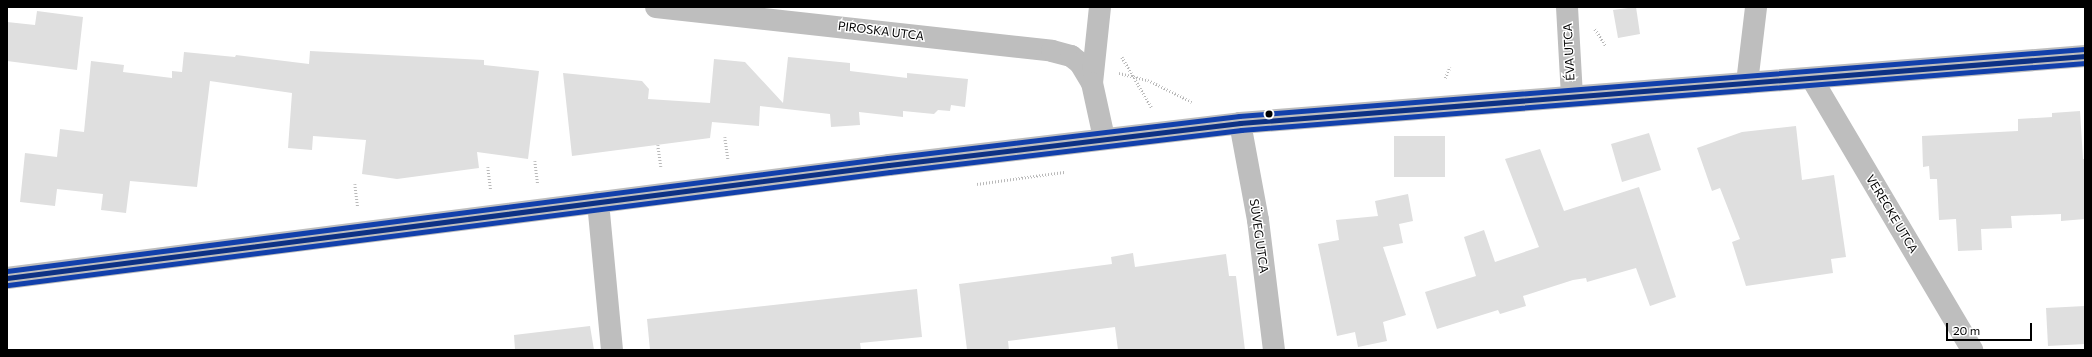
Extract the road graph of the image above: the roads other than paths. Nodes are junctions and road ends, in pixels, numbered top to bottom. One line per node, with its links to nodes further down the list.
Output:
1 (656, 7): 6 (street, PIROSKA UTCA)
2 (1567, 7): 9 (street, ÉVA UTCA)
3 (1756, 7): 8 (street)
4 (1100, 13): 6 (street)
5 (2085, 56): 7 (street)
6 (1092, 77): 11 (street)
7 (1812, 79): 8 (street); 16 (street, VERECKE UTCA)
8 (1747, 83): 9 (street)
9 (1572, 96): 10 (street)
10 (1240, 123): 11 (street); 15 (street, SÜVEG UTCA)
11 (1104, 138): 12 (street)
12 (598, 202): 13 (street); 14 (street)
13 (7, 278)
14 (612, 350)
15 (1274, 350)
16 (1972, 350)

